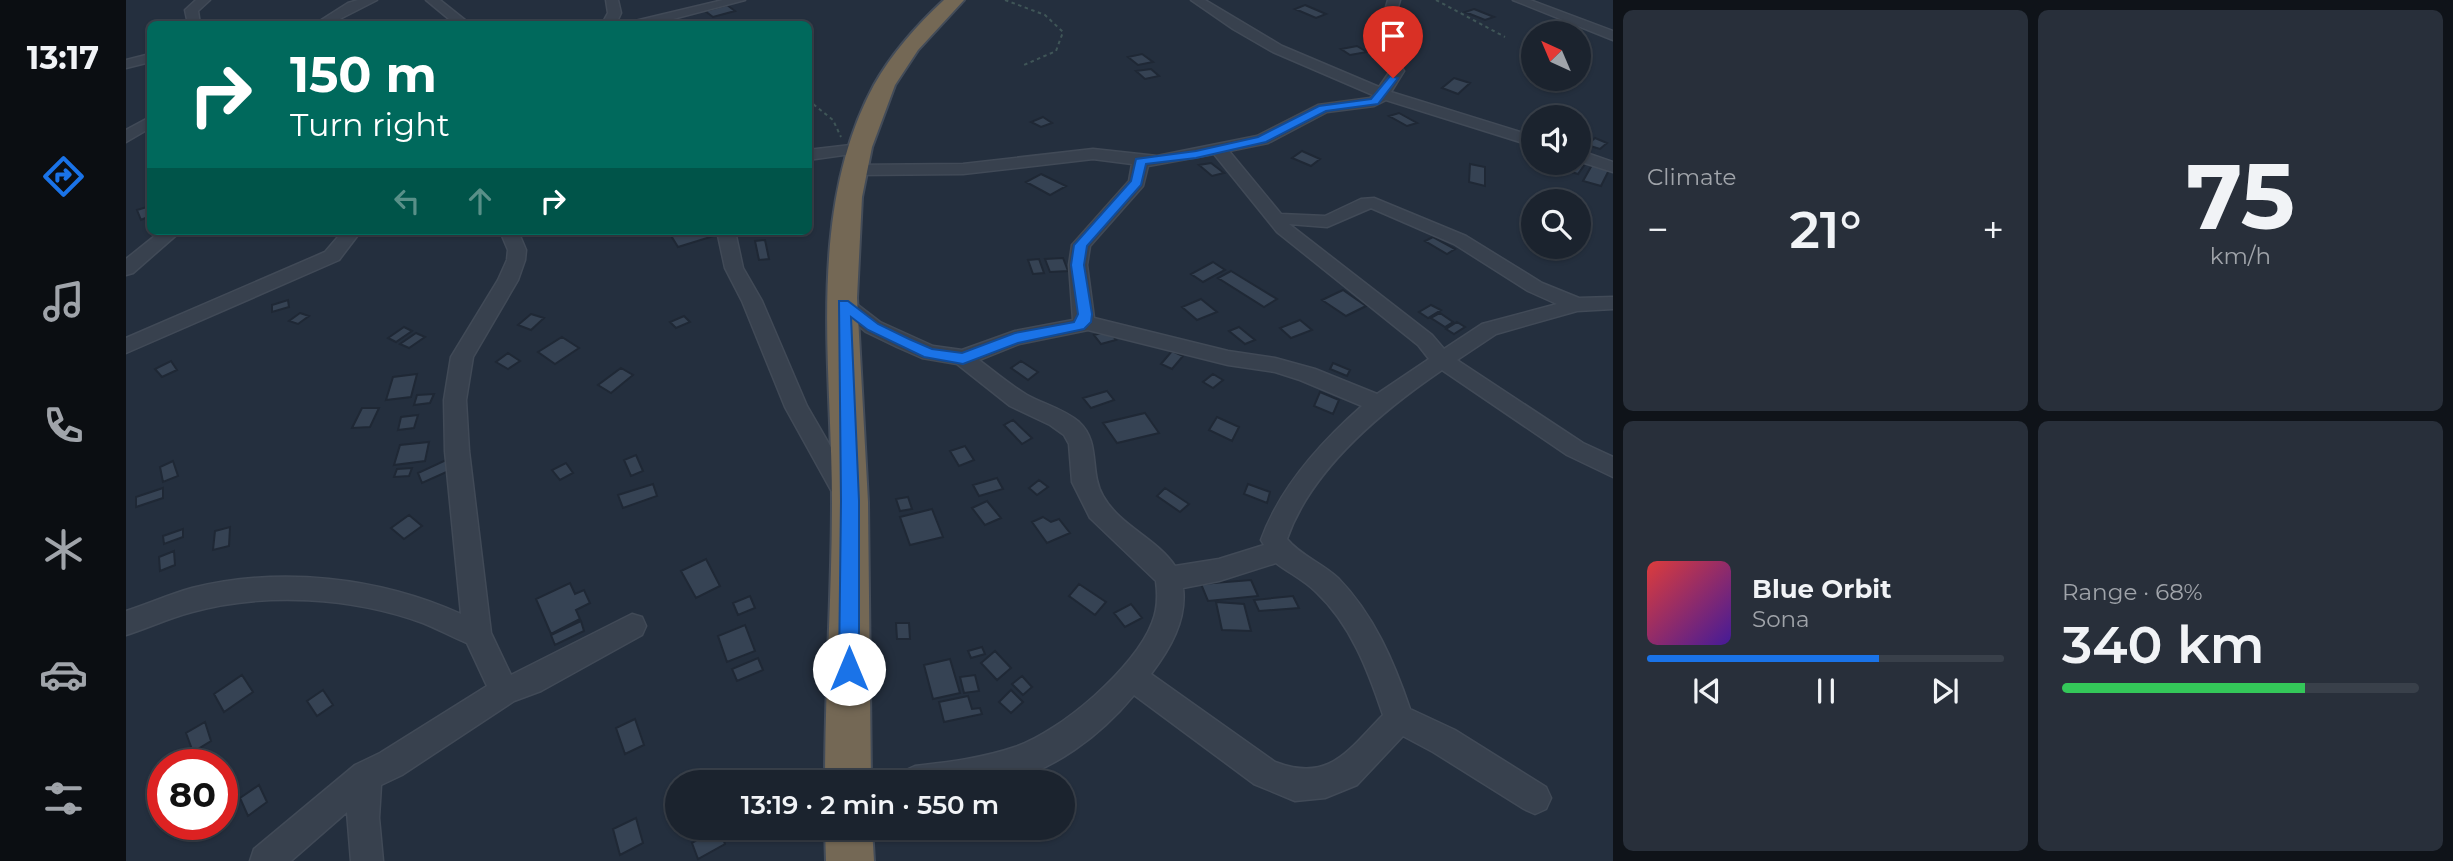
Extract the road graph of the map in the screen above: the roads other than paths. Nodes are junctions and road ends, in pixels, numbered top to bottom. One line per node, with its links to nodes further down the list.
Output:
1 (204, 0): 10 (street)
2 (371, 0): 11 (street)
3 (432, 0): 12 (street)
4 (612, 0): 13 (street)
5 (739, 0): 14 (street)
6 (955, 0): 24 (highway)
7 (1197, 0): 18 (street)
8 (1394, 0): 18 (street)
9 (1519, 0): 15 (street)
10 (193, 21)
11 (328, 21)
12 (459, 21)
13 (613, 21)
14 (652, 21)
15 (1613, 36)
16 (147, 59): 17 (street)
17 (126, 64)
18 (1382, 95): 22 (street); 23 (street)
19 (147, 124): 20 (street)
20 (128, 135): 21 (street)
21 (147, 136)
22 (1521, 137)
23 (1219, 150): 27 (street); 29 (street)
24 (852, 157): 25 (street); 27 (street); 36 (highway)
25 (812, 158)
26 (1591, 159): 28 (street)
27 (1140, 162): 38 (street)
28 (1613, 167)
29 (1276, 220): 37 (street); 41 (street)
30 (167, 235): 34 (street)
31 (349, 235): 39 (street)
32 (511, 235): 49 (street)
33 (727, 235): 44 (street)
34 (126, 269)
35 (1613, 303): 37 (street)
36 (844, 304): 40 (street); 44 (highway)
37 (1577, 305): 41 (street)
38 (1084, 322): 40 (street); 42 (street)
39 (126, 346)
40 (963, 358): 46 (street)
41 (1442, 360): 42 (street); 43 (street)
42 (1378, 404): 45 (street)
43 (1613, 468)
44 (850, 501): 53 (highway)
45 (1279, 551): 46 (street); 52 (street)
46 (1169, 579): 50 (street)
47 (126, 624): 49 (street)
48 (632, 625): 51 (street)
49 (477, 634): 51 (street)
50 (1132, 677): 52 (street); 54 (street)
51 (504, 691): 55 (street)
52 (1399, 719): 56 (street)
53 (858, 770)
54 (993, 770)
55 (366, 776): 58 (street); 59 (street)
56 (1535, 798)
57 (849, 840): 60 (highway)
58 (266, 861)
59 (367, 861)
60 (850, 861)

